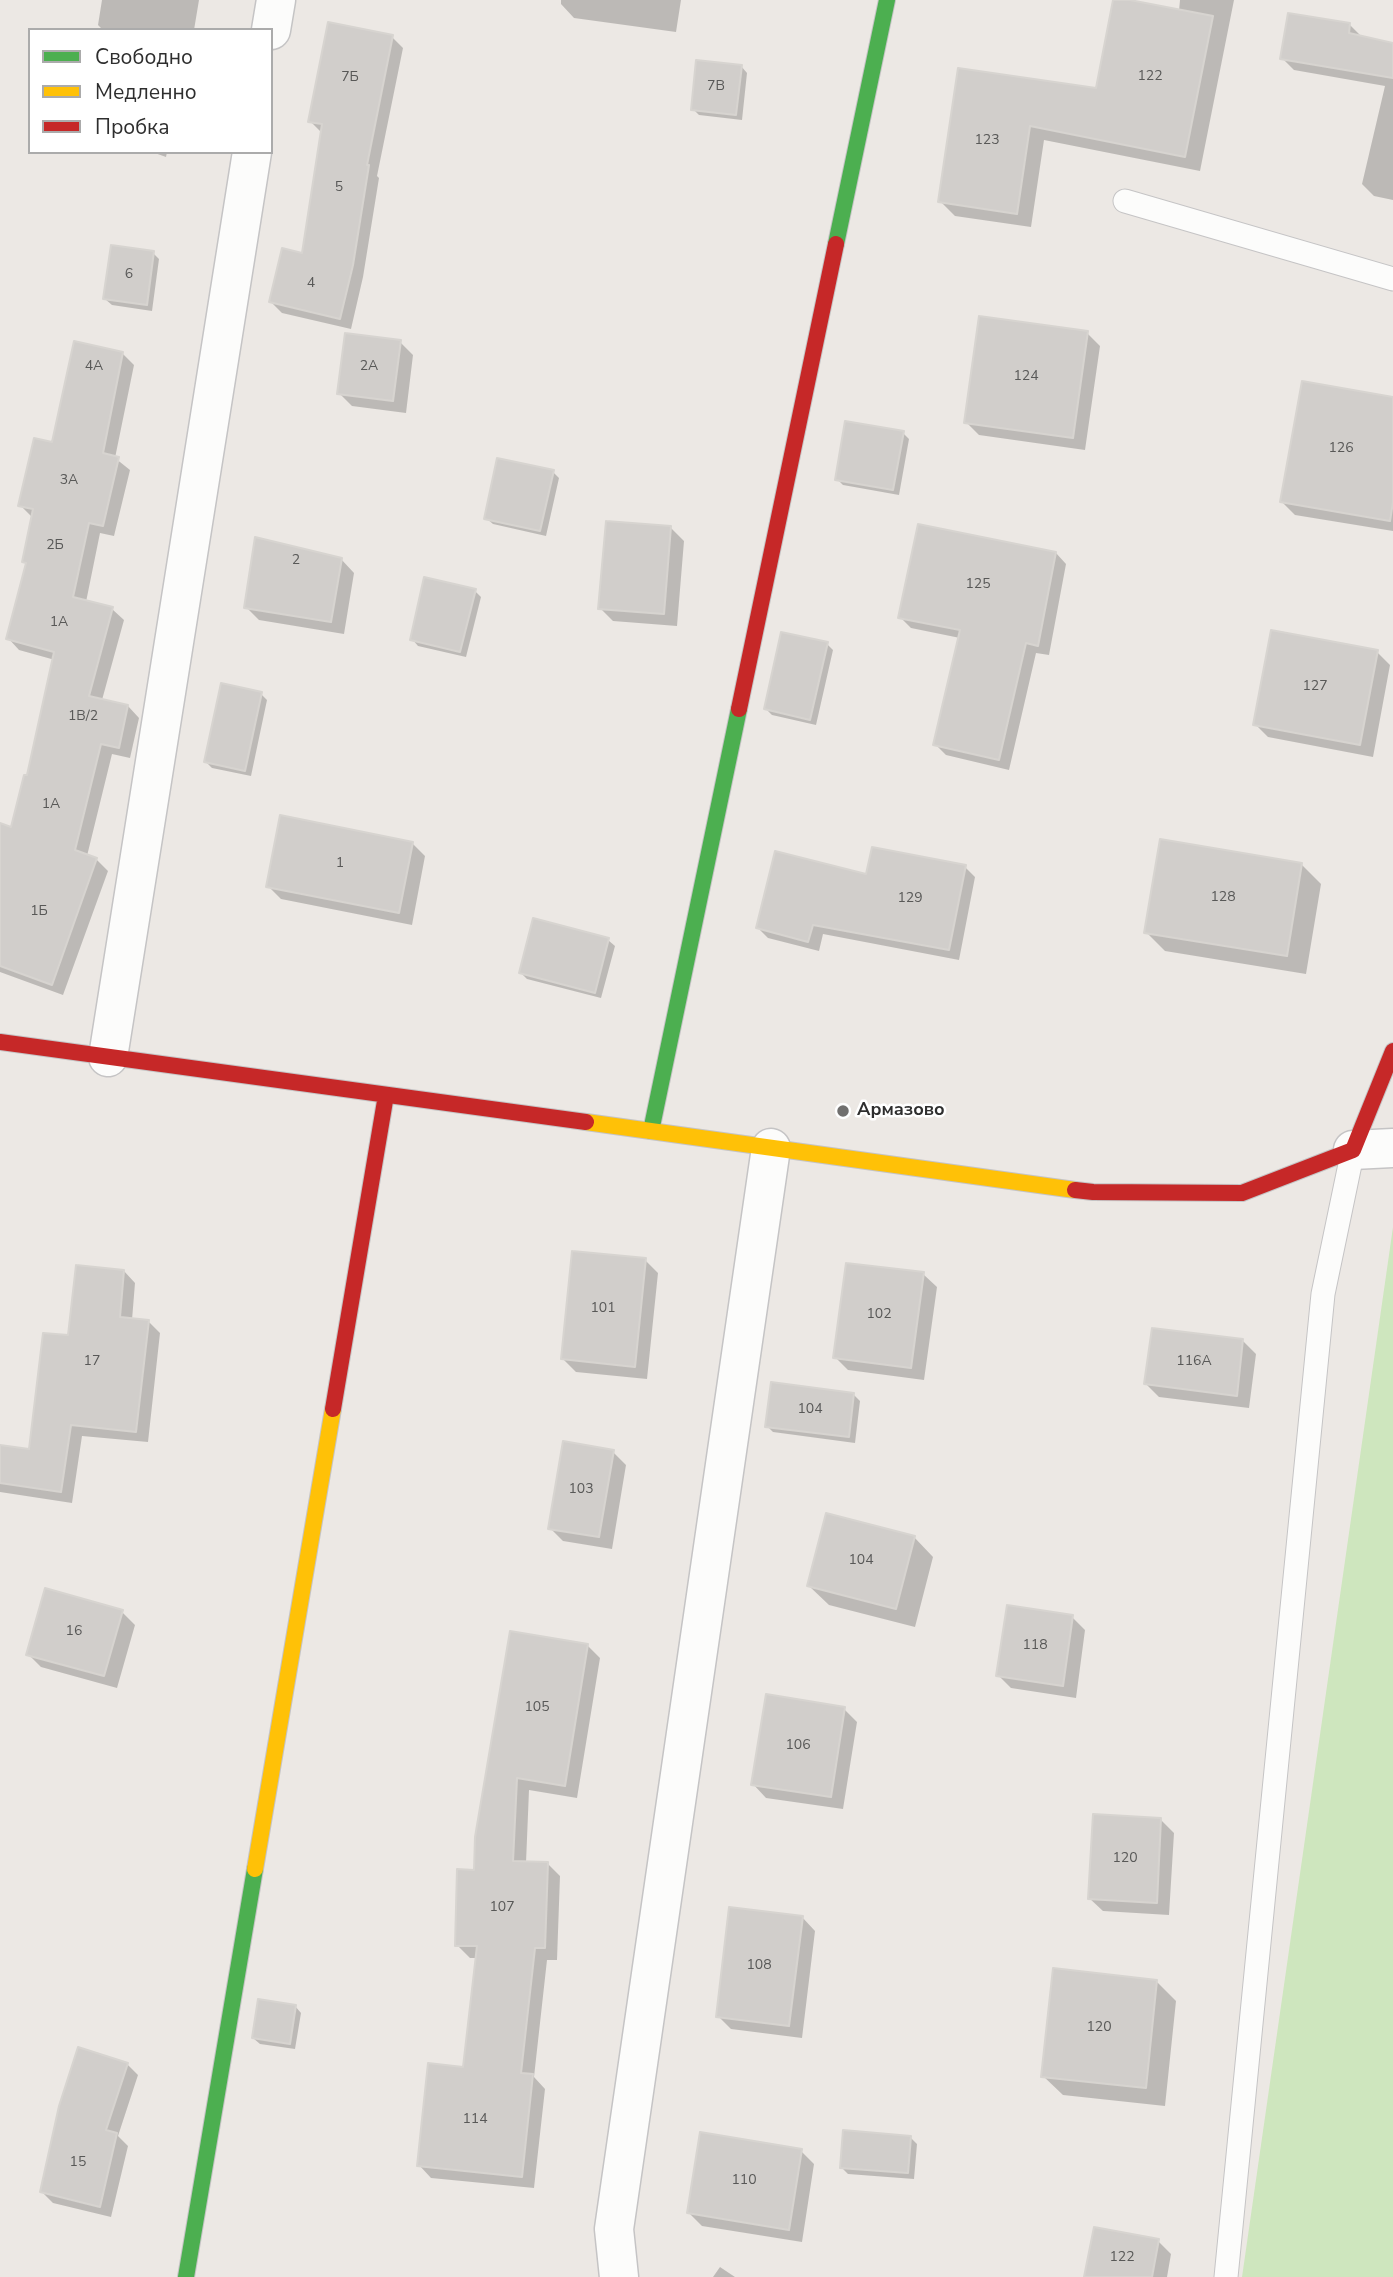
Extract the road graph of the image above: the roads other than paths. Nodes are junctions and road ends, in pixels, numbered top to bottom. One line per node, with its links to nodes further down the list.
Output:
1 (276, 0): 3 (street)
2 (887, 0): 11 (street)
3 (271, 28)
4 (251, 154): 9 (street)
5 (1125, 201): 6 (lane)
6 (1393, 279)
7 (0, 1042): 9 (street)
8 (1393, 1051): 14 (street)
9 (108, 1057): 10 (street)
10 (386, 1095): 11 (street); 15 (street)
11 (651, 1132): 12 (street)
12 (771, 1148): 14 (street); 16 (street)
13 (1393, 1148): 14 (street)
14 (1353, 1150): 17 (lane)
15 (186, 2277)
16 (619, 2277)
17 (1226, 2277)

